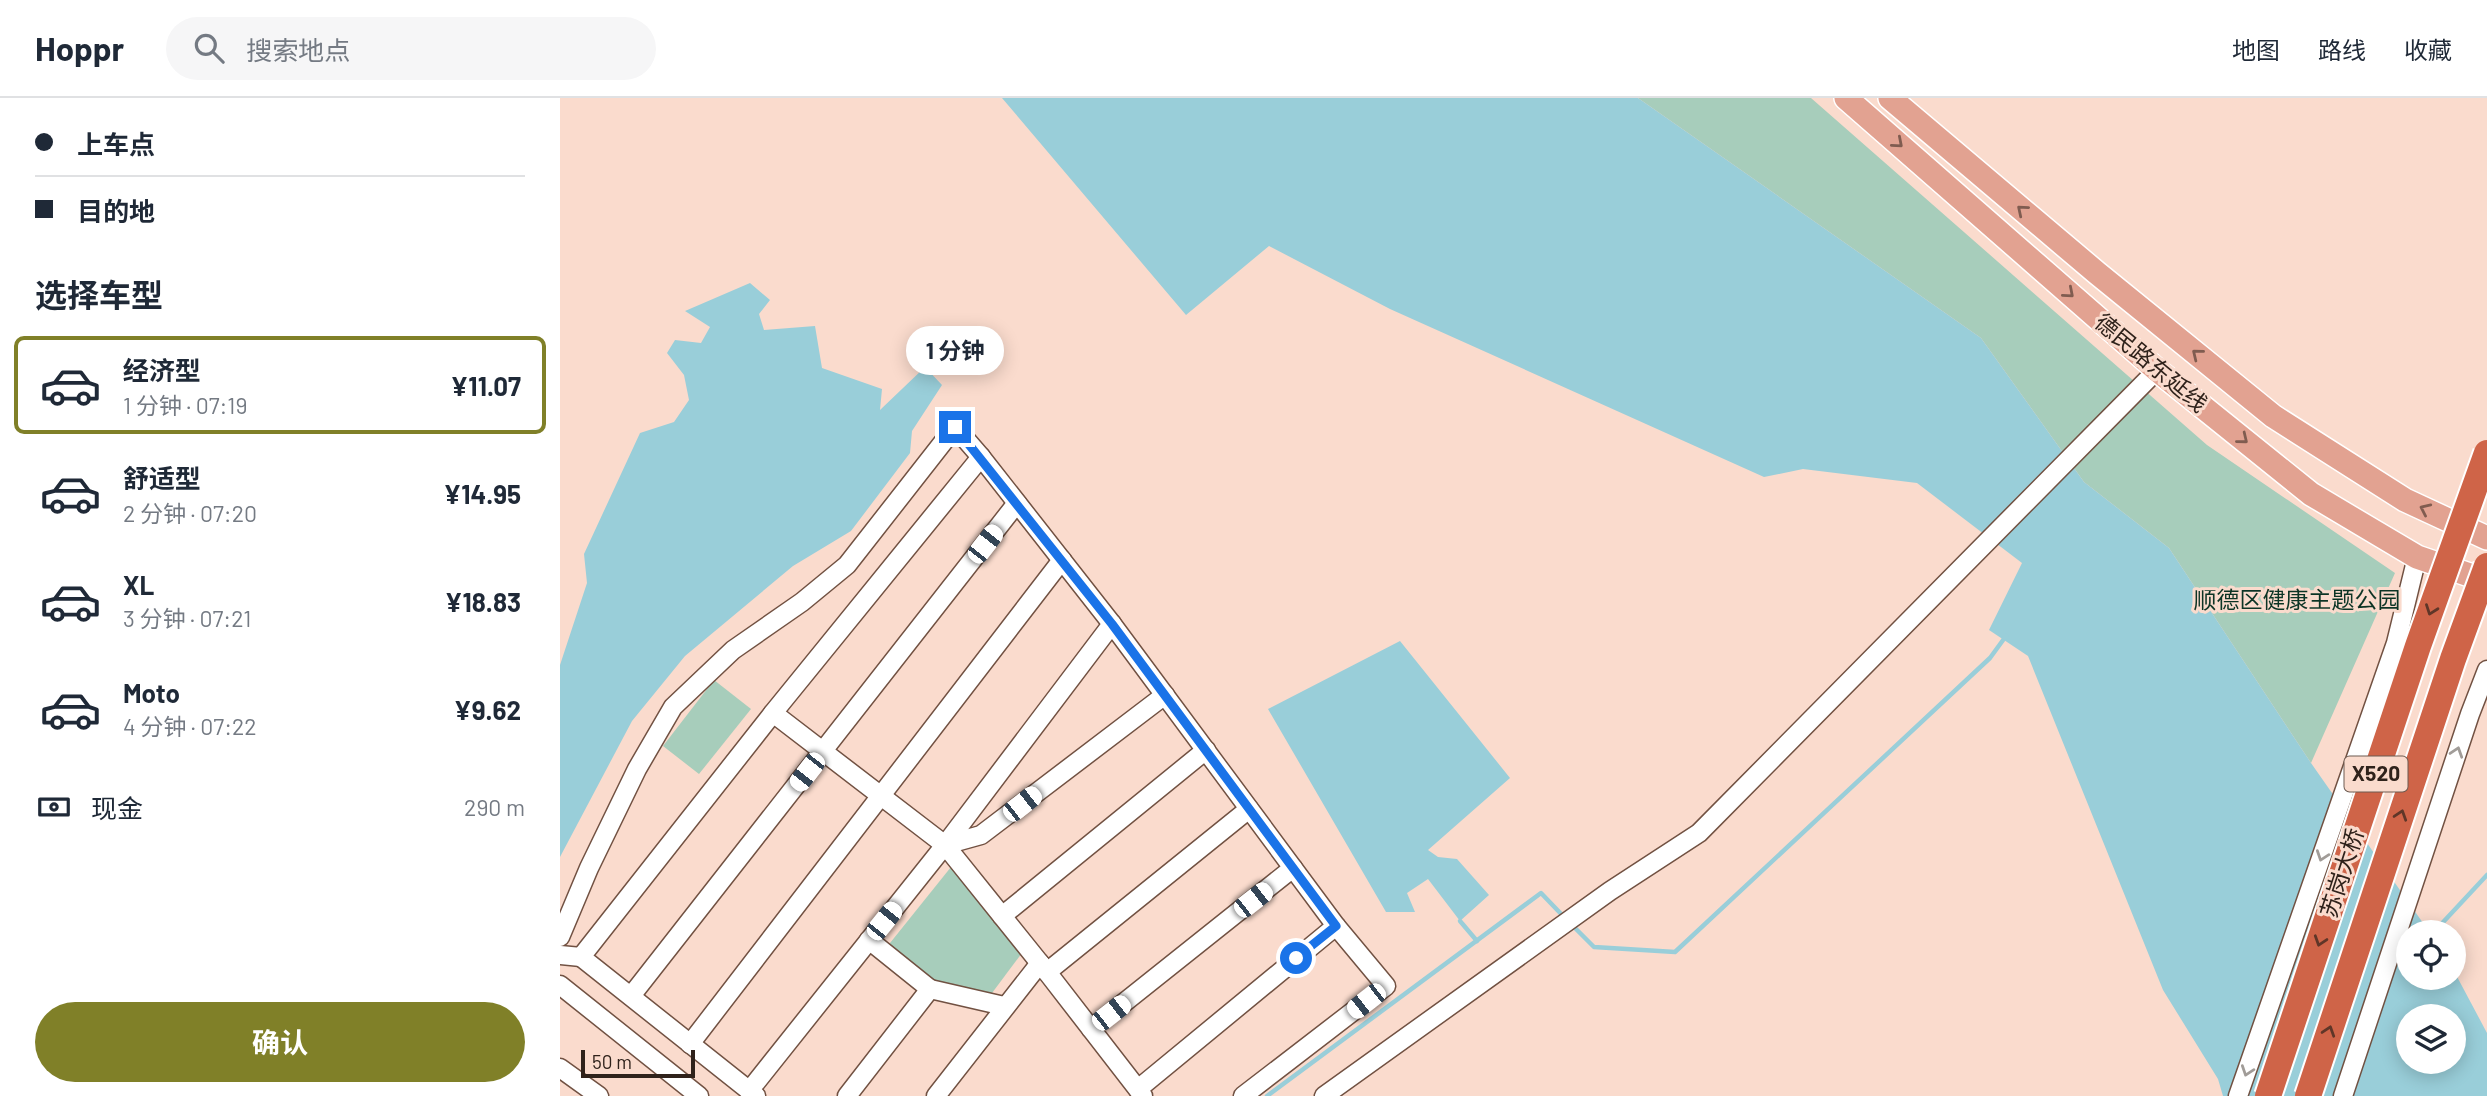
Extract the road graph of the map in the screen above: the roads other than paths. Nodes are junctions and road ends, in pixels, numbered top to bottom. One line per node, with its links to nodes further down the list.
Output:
1 (1846, 98): 3 (main road, 德民路东延线, one-way to 3)
2 (1890, 98): 7 (main road, 德民路东延线, one-way to 2)
3 (2157, 370): 8 (main road, 德民路东延线, one-way to 8); 43 (street)
4 (2487, 453): 45 (highway, 苏岗大桥 / X520, one-way to 45, bridge)
5 (981, 457): 6 (street); 15 (street); 24 (street)
6 (1017, 503): 9 (street); 17 (street)
7 (2487, 538)
8 (2417, 556): 11 (main road, 德民路东延线); 44 (street, one-way to 44)
9 (1062, 560): 12 (street); 18 (street)
10 (2487, 566): 46 (highway, 苏岗大桥 / X520, one-way to 10, bridge)
11 (2487, 581)
12 (1112, 624): 14 (street); 20 (street)
13 (2487, 670): 47 (street, one-way to 13)
14 (1165, 695): 16 (street); 20 (street)
15 (773, 713): 17 (street); 27 (street)
16 (1206, 750): 19 (street); 22 (street)
17 (824, 752): 18 (street); 31 (street)
18 (880, 795): 20 (street); 34 (street)
19 (1250, 809): 21 (street); 28 (street)
20 (945, 845): 22 (street); 25 (street)
21 (1293, 868): 23 (street); 33 (street)
22 (1002, 916): 28 (street)
23 (1336, 926): 37 (street); 42 (street)
24 (560, 937)
25 (869, 940): 30 (street); 36 (street)
26 (560, 955): 27 (street)
27 (581, 957): 31 (street)
28 (1044, 967): 32 (street); 33 (street)
29 (560, 985): 39 (street)
30 (930, 989): 32 (street); 40 (street)
31 (631, 996): 34 (street)
32 (1004, 1006): 41 (street)
33 (1091, 1028): 37 (street)
34 (690, 1044): 36 (street)
35 (560, 1068): 38 (street)
36 (753, 1093)
37 (1141, 1093)
38 (599, 1096)
39 (699, 1096)
40 (847, 1096)
41 (936, 1096)
42 (1243, 1096)
43 (1324, 1096)
44 (2238, 1096)
45 (2268, 1096)
46 (2308, 1096)
47 (2343, 1096)

